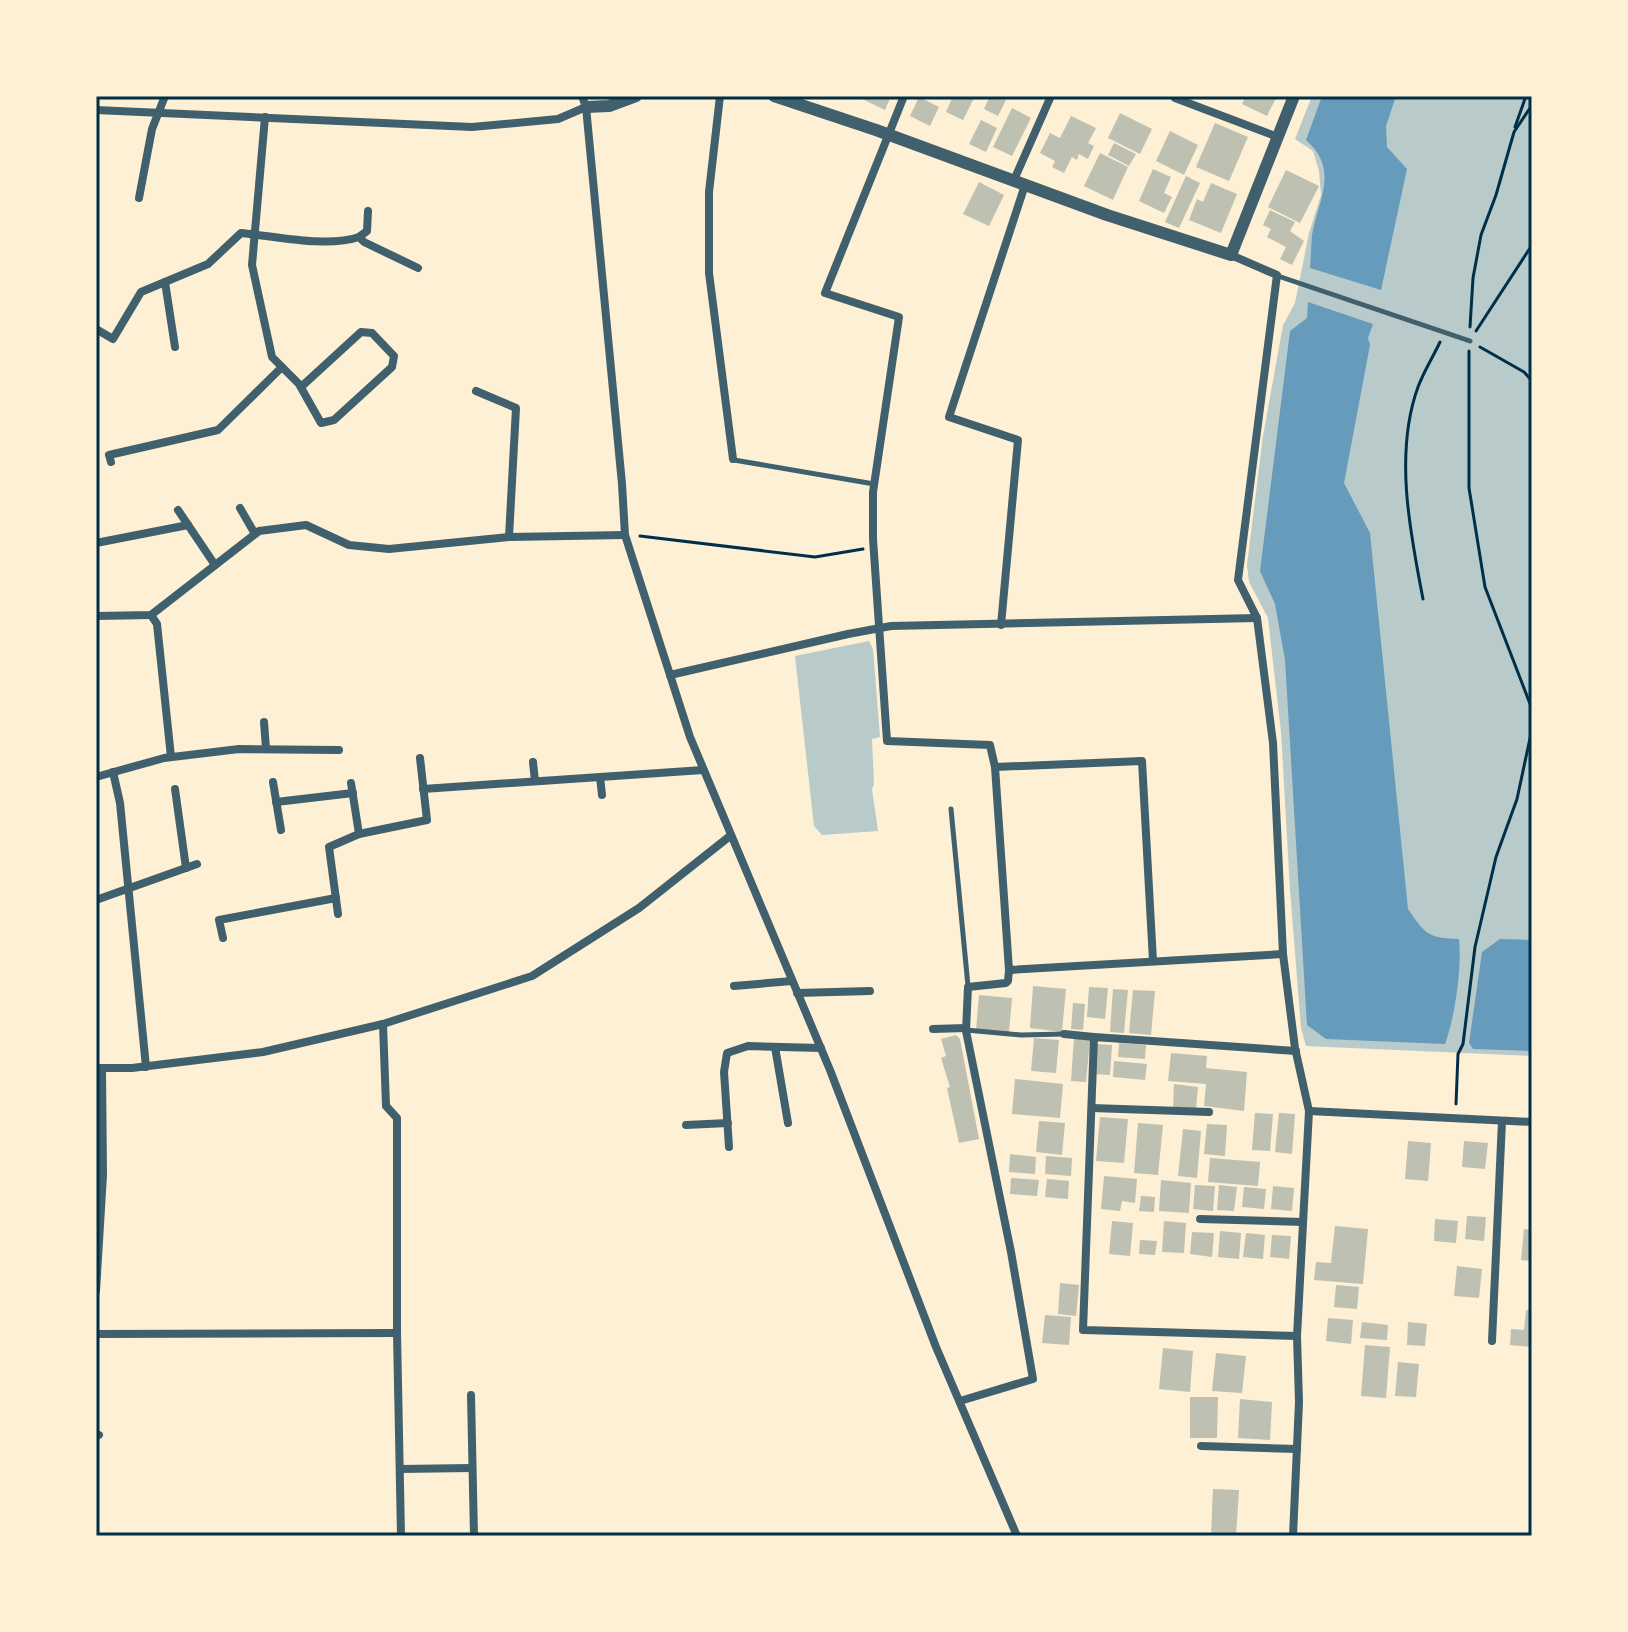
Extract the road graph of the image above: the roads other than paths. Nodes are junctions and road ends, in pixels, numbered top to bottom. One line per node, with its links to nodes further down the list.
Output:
1 (165, 96): 12 (street)
2 (601, 96): 10 (street)
3 (636, 96): 10 (street)
4 (720, 96): 31 (street)
5 (774, 96): 14 (street)
6 (904, 96): 14 (street)
7 (1051, 96): 16 (street)
8 (1294, 96): 15 (street)
9 (1175, 98): 15 (street)
10 (584, 101): 13 (street); 38 (street)
11 (96, 110): 12 (street)
12 (159, 112): 13 (street); 17 (street)
13 (265, 117): 19 (street)
14 (888, 135): 16 (street); 33 (street)
15 (1278, 137): 21 (street)
16 (1020, 183): 21 (street); 45 (street)
17 (139, 198)
18 (368, 211): 20 (street)
19 (255, 234): 20 (street); 24 (street); 28 (street)
20 (359, 237): 22 (street)
21 (1231, 255): 23 (street)
22 (418, 268)
23 (1277, 275): 26 (lane); 44 (street)
24 (165, 282): 25 (street); 27 (street)
25 (96, 329)
26 (1470, 341)
27 (175, 347)
28 (282, 367): 29 (street); 32 (street)
29 (301, 387): 29 (street)
30 (476, 391): 39 (street)
31 (733, 459): 33 (lane)
32 (111, 462)
33 (875, 484): 46 (street)
34 (240, 508): 37 (street)
35 (178, 510): 36 (street)
36 (188, 525): 40 (street); 41 (street)
37 (255, 534): 39 (street); 41 (street)
38 (625, 535): 39 (street); 47 (street)
39 (509, 537)
40 (96, 543)
41 (215, 565): 42 (street)
42 (151, 615): 43 (street); 51 (street)
43 (96, 616)
44 (1257, 618): 45 (street); 78 (street)
45 (1001, 625): 46 (street)
46 (880, 628): 47 (street); 54 (street)
47 (670, 675): 55 (street)
48 (264, 722): 49 (street)
49 (266, 749): 50 (street); 51 (street)
50 (339, 750)
51 (171, 757): 56 (street)
52 (420, 758): 63 (street)
53 (533, 762): 59 (street)
54 (995, 767): 79 (street); 80 (street)
55 (703, 770): 58 (street); 70 (street)
56 (113, 772): 57 (street); 73 (street)
57 (96, 777)
58 (600, 777): 59 (street); 65 (street)
59 (535, 781): 63 (street)
60 (273, 782): 66 (street)
61 (351, 783): 64 (street)
62 (175, 789): 72 (street)
63 (423, 789): 69 (street)
64 (353, 793): 66 (street); 69 (street)
65 (602, 795)
66 (276, 802): 68 (street)
67 (951, 809): 83 (lane)
68 (281, 830)
69 (359, 834): 74 (street)
70 (730, 836): 81 (street); 86 (street)
71 (197, 864): 72 (street)
72 (186, 868): 73 (street)
73 (128, 888): 75 (street); 94 (street)
74 (336, 898): 76 (street); 77 (street)
75 (96, 900)
76 (338, 914)
77 (223, 938)
78 (1283, 954): 79 (street); 93 (street)
79 (1153, 961): 80 (street)
80 (1009, 970): 83 (street)
81 (792, 981): 82 (street); 85 (street)
82 (734, 986)
83 (968, 987): 88 (street)
84 (870, 991): 85 (street)
85 (797, 993): 92 (street)
86 (383, 1024): 94 (street); 109 (street)
87 (933, 1029): 88 (street)
88 (966, 1029): 89 (lane); 114 (street)
89 (1064, 1034): 90 (street)
90 (1094, 1037): 93 (street); 96 (street)
91 (775, 1047): 92 (street); 101 (street); 102 (street)
92 (821, 1048): 114 (street)
93 (1296, 1051): 97 (street)
94 (146, 1067): 95 (street)
95 (99, 1068): 105 (street)
96 (1092, 1108): 98 (street); 111 (street)
97 (1309, 1111): 99 (street); 107 (street)
98 (1209, 1112)
99 (1502, 1121): 100 (street); 112 (street)
100 (1532, 1122)
101 (728, 1123): 103 (street); 104 (street)
102 (788, 1123)
103 (686, 1125)
104 (729, 1147)
105 (100, 1169): 108 (street)
106 (1200, 1219): 107 (street)
107 (1303, 1222): 111 (street)
108 (96, 1291)
109 (397, 1333): 110 (street); 118 (street)
110 (96, 1334)
111 (1297, 1336): 116 (street)
112 (1492, 1341)
113 (471, 1395): 117 (street)
114 (960, 1401): 121 (street)
115 (1201, 1446): 116 (street)
116 (1297, 1449): 122 (street)
117 (472, 1468): 118 (street); 120 (street)
118 (400, 1469): 119 (street)
119 (401, 1536)
120 (474, 1536)
121 (1017, 1536)
122 (1293, 1536)

